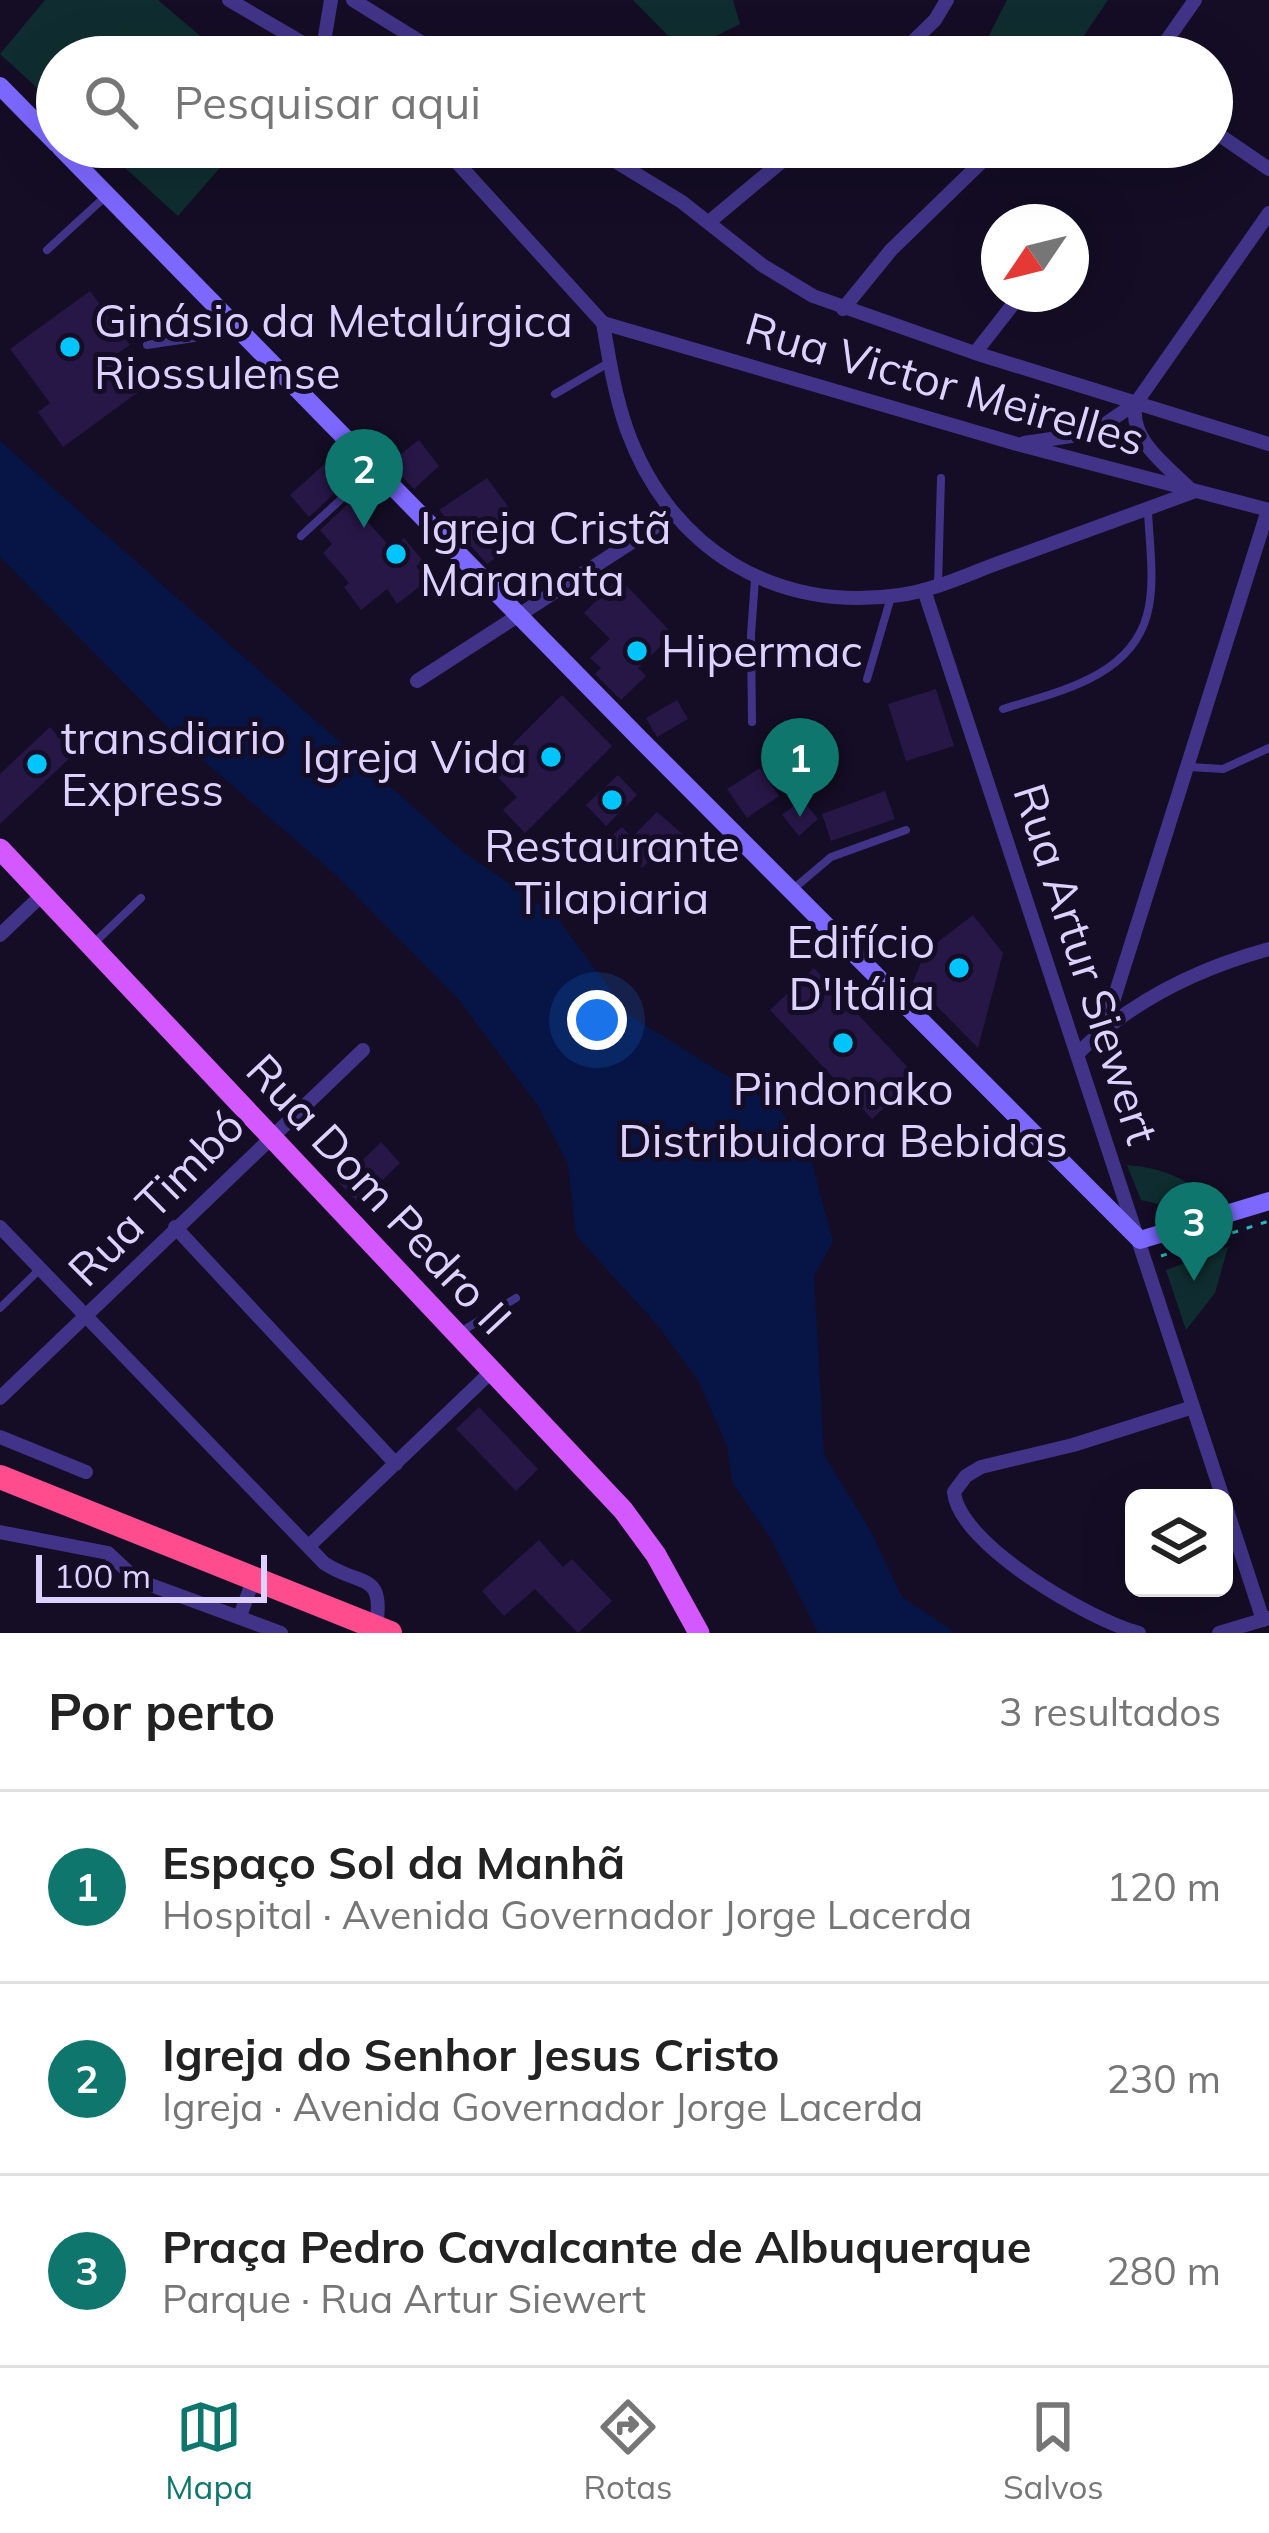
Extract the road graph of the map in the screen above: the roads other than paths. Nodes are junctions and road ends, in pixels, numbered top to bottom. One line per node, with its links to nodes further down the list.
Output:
1 (230, 0): 6 (street)
2 (331, 0): 7 (street)
3 (353, 0): 8 (street)
4 (947, 0): 9 (street)
5 (1195, 0): 10 (street)
6 (292, 36)
7 (327, 36)
8 (412, 36)
9 (918, 36)
10 (1170, 36)
11 (0, 86): 12 (main road)
12 (36, 123)
13 (1233, 144): 19 (street)
14 (80, 168): 20 (main road)
15 (462, 168): 27 (street)
16 (625, 168): 22 (street)
17 (774, 168): 22 (street)
18 (975, 168): 24 (street)
19 (1269, 169)
20 (107, 195): 23 (lane); 26 (main road)
21 (1269, 213): 32 (street)
22 (709, 222): 24 (street)
23 (47, 250)
24 (843, 309): 29 (street)
25 (1007, 312): 29 (street)
26 (228, 319): 28 (lane); 37 (main road)
27 (603, 323): 30 (street); 35 (street, Rua Victor Meirelles)
28 (147, 345)
29 (975, 353): 32 (street)
30 (610, 362): 31 (lane); 42 (street)
31 (555, 394)
32 (1136, 404): 33 (street); 34 (street); 36 (street)
33 (1109, 425): 34 (street); 35 (street)
34 (1138, 435): 39 (street)
35 (1017, 444): 39 (street, Rua Victor Meirelles)
36 (1269, 444)
37 (375, 469): 43 (lane); 47 (main road)
38 (941, 478): 45 (lane)
39 (1193, 492): 40 (street); 41 (street, Rua Victor Meirelles)
40 (1148, 509): 45 (street); 50 (lane)
41 (1269, 510): 53 (street)
42 (675, 514): 44 (street); 47 (street)
43 (301, 536)
44 (755, 579): 46 (street); 51 (lane)
45 (931, 588): 46 (street); 64 (street, Rua Artur Siewert)
46 (892, 596): 48 (lane)
47 (520, 617): 49 (street); 56 (main road)
48 (867, 679)
49 (417, 681)
50 (1003, 709)
51 (752, 722)
52 (1269, 748): 53 (lane)
53 (1187, 767): 62 (street)
54 (906, 830): 56 (lane)
55 (0, 849): 57 (main road, Rua Dom Pedro II)
56 (791, 891): 69 (main road)
57 (43, 894): 59 (street); 60 (main road, Rua Dom Pedro II)
58 (141, 898): 60 (lane)
59 (0, 935)
60 (92, 945): 65 (main road, Rua Dom Pedro II)
61 (1269, 949): 62 (street)
62 (1105, 1027): 64 (street)
63 (363, 1050): 65 (street, Rua Timbó)
64 (1077, 1054): 69 (street, Rua Artur Siewert)
65 (271, 1135): 68 (street, Rua Timbó); 74 (main road, Rua Dom Pedro II)
66 (1269, 1201): 69 (main road)
67 (0, 1227): 70 (street)
68 (175, 1227): 73 (street, Rua Timbó); 79 (street)
69 (1140, 1240): 77 (street, Rua Artur Siewert)
70 (40, 1269): 72 (lane); 73 (street)
71 (516, 1298): 74 (lane)
72 (0, 1308)
73 (85, 1318): 76 (street, Rua Timbó); 86 (street)
74 (458, 1334): 75 (main road, Rua Dom Pedro II)
75 (492, 1371): 79 (street); 89 (main road, Rua Dom Pedro II)
76 (0, 1398)
77 (1193, 1407): 82 (street, Rua Artur Siewert); 97 (street)
78 (0, 1437): 80 (street)
79 (396, 1465): 86 (street)
80 (86, 1472)
81 (0, 1477): 83 (highway)
82 (1220, 1489)
83 (113, 1522): 87 (street); 88 (highway)
84 (1233, 1526): 91 (street, Rua Artur Siewert)
85 (0, 1532): 87 (street)
86 (309, 1546): 92 (street)
87 (108, 1552): 90 (street)
88 (254, 1579): 90 (street); 92 (highway)
89 (685, 1606): 95 (main road); 96 (main road, Rua Dom Pedro II)
90 (240, 1616): 93 (lane); 94 (street)
91 (1266, 1619): 98 (street)
92 (383, 1630)
93 (235, 1633)
94 (281, 1633)
95 (676, 1633)
96 (699, 1633)
97 (1139, 1633)
98 (1219, 1633)

